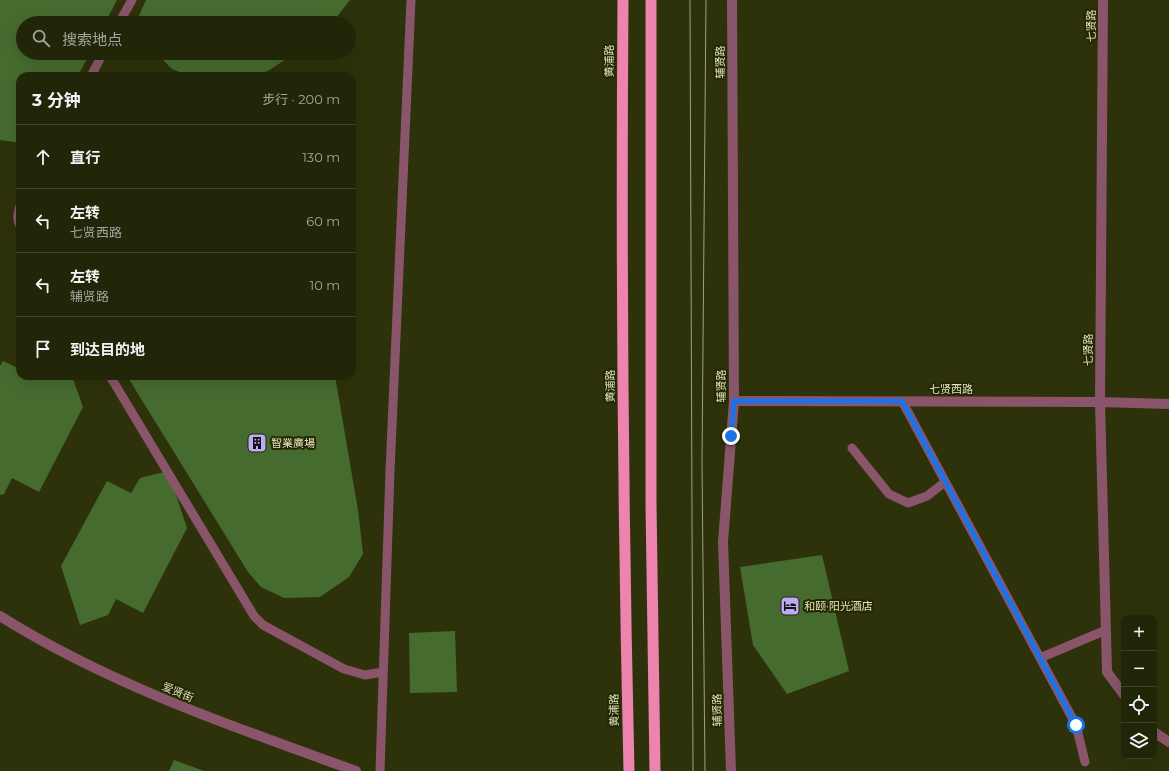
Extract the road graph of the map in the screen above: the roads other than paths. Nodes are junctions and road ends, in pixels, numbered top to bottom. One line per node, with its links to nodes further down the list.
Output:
1 (132, 0): 7 (lane)
2 (411, 0): 20 (lane)
3 (623, 0): 27 (highway, 黄浦路)
4 (651, 0): 28 (highway)
5 (732, 0): 11 (street, 辅贤路)
6 (1103, 0): 13 (street, 七贤路)
7 (123, 16)
8 (99, 60): 9 (lane)
9 (92, 72)
10 (112, 380): 20 (lane)
11 (734, 401): 12 (street, 七贤西路); 29 (street, 辅贤路)
12 (902, 401): 13 (street, 七贤西路); 16 (lane)
13 (1100, 402): 14 (street, 七贤西路); 18 (street, 七贤路)
14 (1169, 404)
15 (852, 448): 16 (lane)
16 (945, 482): 19 (lane)
17 (0, 616): 25 (street, 爱贤街)
18 (1106, 630): 19 (lane); 21 (street, 七贤路)
19 (1040, 658): 24 (lane)
20 (383, 672): 26 (lane)
21 (1121, 691)
22 (1157, 734): 23 (street)
23 (1169, 742)
24 (1085, 762)
25 (356, 771)
26 (380, 771)
27 (629, 771)
28 (655, 771)
29 (731, 771)

